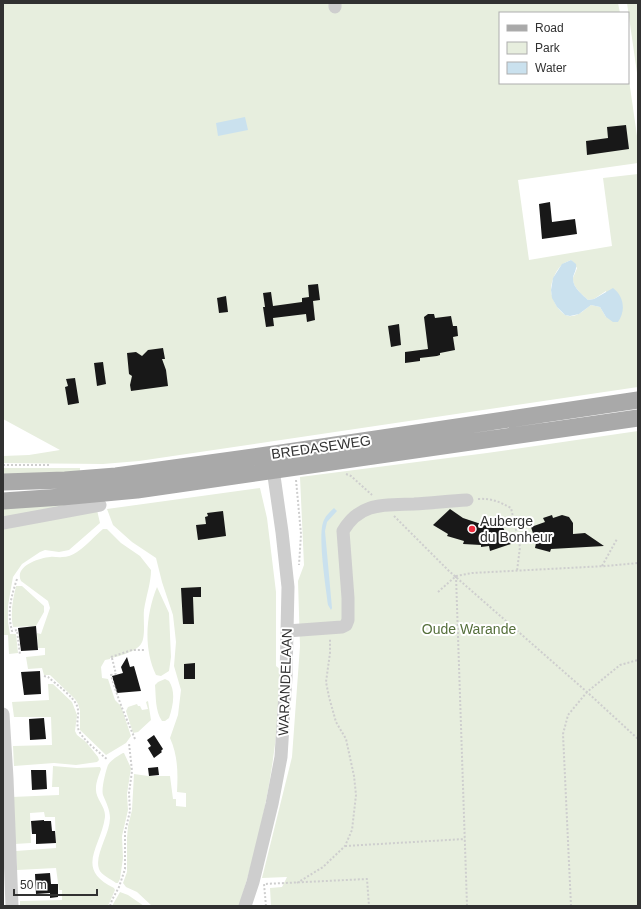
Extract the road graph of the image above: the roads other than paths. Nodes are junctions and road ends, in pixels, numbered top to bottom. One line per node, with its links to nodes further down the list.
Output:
1 (638, 400): 2 (main road, BREDASEWEG)
2 (609, 404): 4 (main road); 5 (main road, BREDASEWEG)
3 (638, 418): 4 (main road, BREDASEWEG)
4 (610, 422): 5 (main road, BREDASEWEG)
5 (272, 463): 6 (main road, BREDASEWEG); 8 (main road, BREDASEWEG); 11 (street, WARANDELAAN)
6 (3, 482)
7 (467, 500): 11 (street)
8 (3, 501)
9 (100, 505): 10 (street)
10 (3, 523)
11 (287, 631): 15 (street, WARANDELAAN)
12 (3, 714): 13 (street)
13 (5, 779): 14 (street)
14 (12, 906)
15 (245, 906)

